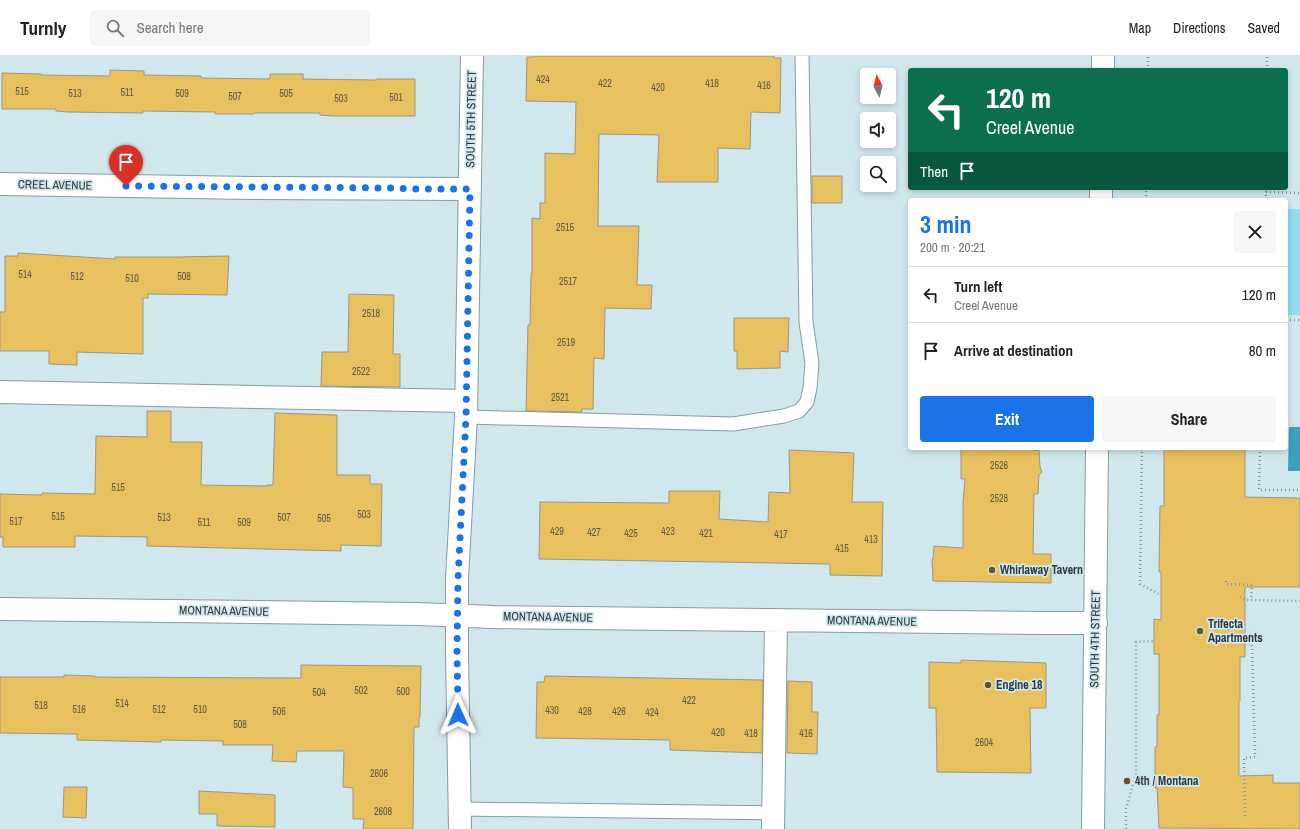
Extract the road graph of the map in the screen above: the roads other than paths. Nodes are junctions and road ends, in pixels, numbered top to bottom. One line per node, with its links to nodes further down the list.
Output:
1 (472, 56): 6 (street, SOUTH 5TH STREET)
2 (802, 56): 8 (lane)
3 (1103, 56): 4 (street)
4 (1103, 68)
5 (0, 184): 6 (street, CREEL AVENUE)
6 (470, 189): 8 (street, SOUTH 5TH STREET)
7 (0, 392): 8 (street)
8 (466, 409): 11 (street, SOUTH 5TH STREET)
9 (1097, 450): 13 (street, SOUTH 4TH STREET)
10 (0, 609): 11 (street, MONTANA AVENUE)
11 (457, 615): 12 (street, MONTANA AVENUE); 14 (street, SOUTH 5TH STREET)
12 (776, 620): 13 (street, MONTANA AVENUE); 15 (street)
13 (1096, 623): 16 (street, SOUTH 4TH STREET)
14 (460, 819): 15 (lane)
15 (774, 821)
16 (1092, 829)

